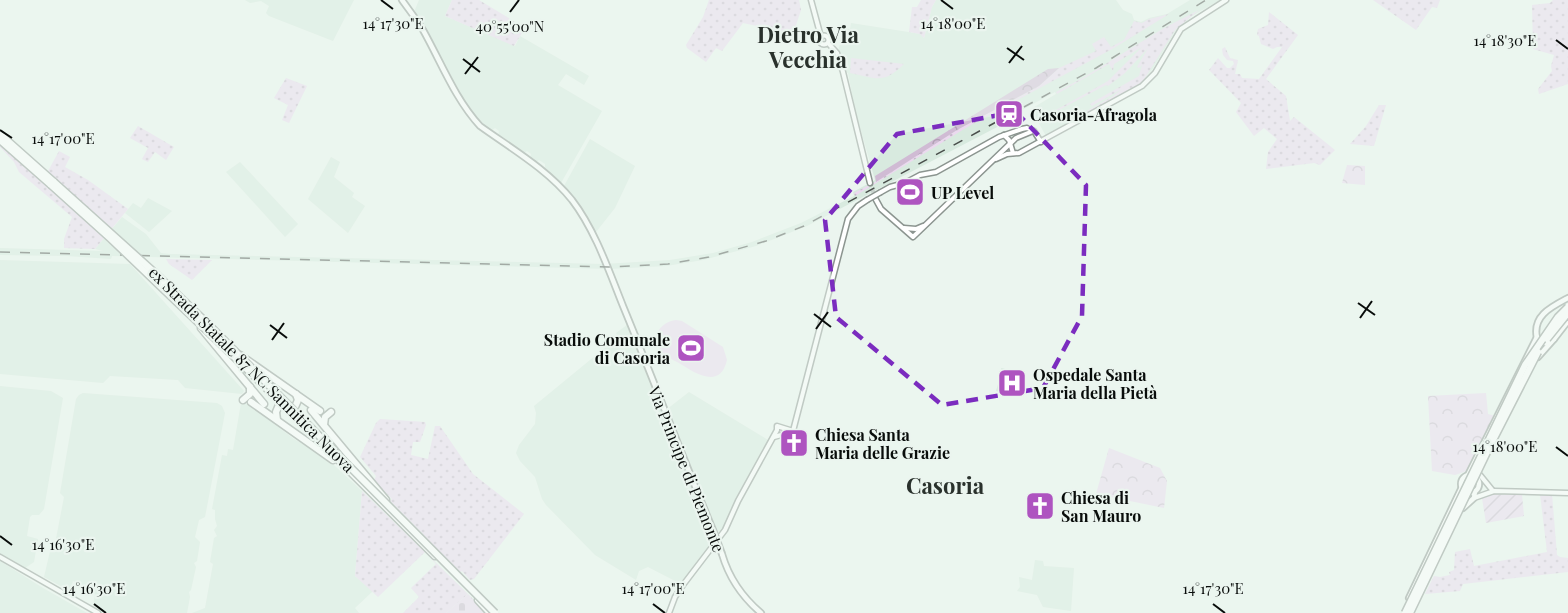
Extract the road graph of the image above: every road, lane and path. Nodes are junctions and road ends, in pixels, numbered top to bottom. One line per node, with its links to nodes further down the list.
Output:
1 (402, 0): 52 (main road, Via Principe di Piemonte, bridge)
2 (811, 0): 12 (street)
3 (1226, 0): 8 (street)
4 (1033, 130): 6 (street); 8 (street); 9 (street)
5 (0, 134): 13 (highway, ex Strada Statale 87 NC Sannitica Nuova)
6 (1003, 135): 9 (street); 51 (street, bridge)
7 (0, 140): 13 (highway, ex Strada Statale 87 NC Sannitica Nuova)
8 (1041, 142): 10 (street)
9 (1011, 144): 10 (street); 11 (street)
10 (1012, 153): 11 (street)
11 (996, 159): 15 (street)
12 (870, 183)
13 (52, 184): 19 (highway, ex Strada Statale 87 NC Sannitica Nuova, bridge); 24 (highway, ex Strada Statale 87 NC Sannitica Nuova, bridge)
14 (875, 198): 16 (street)
15 (924, 226): 16 (street); 16 (street)
16 (903, 228)
17 (1568, 298): 22 (main road)
18 (1568, 306): 53 (highway, bridge)
19 (189, 313): 25 (highway, bridge); 39 (highway, ex Strada Statale 87 NC Sannitica Nuova, bridge)
20 (1568, 313): 54 (highway, bridge)
21 (1568, 321): 23 (main road)
22 (1537, 337): 23 (main road); 37 (main road)
23 (1554, 339): 38 (main road)
24 (237, 353): 26 (highway, bridge); 46 (highway, ex Strada Statale 87 NC Sannitica Nuova, bridge)
25 (248, 384): 27 (highway); 29 (highway)
26 (294, 392): 31 (highway); 33 (highway)
27 (243, 400)
28 (251, 402): 35 (highway)
29 (264, 404)
30 (279, 405): 35 (highway)
31 (295, 407)
32 (311, 410): 36 (highway)
33 (320, 411)
34 (331, 412): 36 (highway)
35 (277, 420): 39 (highway, bridge)
36 (324, 425): 46 (highway, bridge)
37 (1468, 475): 38 (main road); 40 (main road)
38 (1478, 478): 41 (main road); 42 (street)
39 (364, 485): 49 (highway, ex Strada Statale 87 NC Sannitica Nuova, bridge)
40 (1462, 487): 41 (main road); 53 (main road)
41 (1475, 491): 44 (street); 45 (main road)
42 (1494, 491): 43 (street); 44 (street)
43 (1568, 493)
44 (1481, 494): 45 (street)
45 (1474, 498): 54 (main road)
46 (388, 503): 50 (highway, ex Strada Statale 87 NC Sannitica Nuova, bridge)
47 (0, 557): 48 (street)
48 (98, 613)
49 (490, 613)
50 (495, 613)
51 (669, 613)
52 (761, 613)
53 (1403, 613)
54 (1412, 613)

